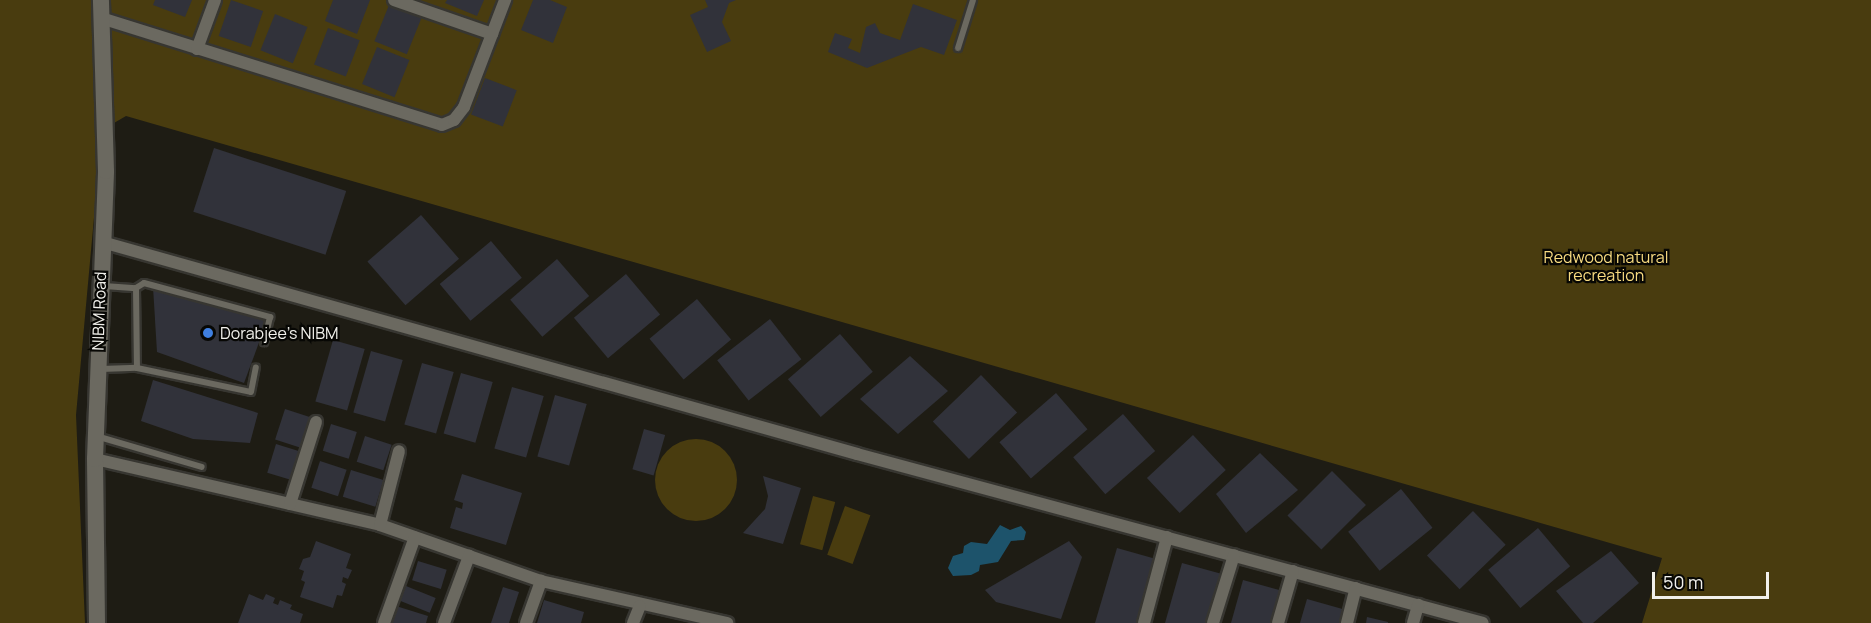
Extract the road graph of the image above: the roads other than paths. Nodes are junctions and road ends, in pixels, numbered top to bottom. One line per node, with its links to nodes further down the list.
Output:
1 (100, 0): 6 (main road, NIBM Road)
2 (215, 0): 9 (street)
3 (394, 0): 7 (street)
4 (505, 0): 7 (street)
5 (973, 0): 8 (lane)
6 (101, 18): 9 (street); 10 (main road, NIBM Road)
7 (492, 34): 9 (street)
8 (958, 48)
9 (196, 49)
10 (102, 242): 11 (main road, NIBM Road); 25 (street)
11 (100, 286): 12 (lane); 16 (main road, NIBM Road)
12 (136, 288): 13 (lane); 15 (lane)
13 (264, 342)
14 (256, 367): 15 (lane)
15 (137, 368): 16 (lane)
16 (98, 369): 18 (main road, NIBM Road)
17 (316, 422): 22 (street)
18 (96, 436): 20 (main road, NIBM Road); 21 (lane)
19 (399, 451): 23 (street)
20 (95, 459): 22 (street); 33 (main road, NIBM Road)
21 (202, 467)
22 (290, 504): 23 (street)
23 (380, 525): 24 (street)
24 (415, 537): 27 (street); 34 (street)
25 (1167, 537): 26 (street); 39 (street)
26 (1234, 555): 28 (street); 40 (street)
27 (469, 556): 29 (street); 35 (street)
28 (1293, 571): 30 (street); 41 (street)
29 (541, 581): 32 (street); 36 (street)
30 (1356, 588): 31 (street); 42 (street)
31 (1418, 605): 43 (street); 44 (street)
32 (640, 606): 37 (street); 38 (street)
33 (97, 623)
34 (384, 623)
35 (444, 623)
36 (526, 623)
37 (633, 623)
38 (727, 623)
39 (1144, 623)
40 (1214, 623)
41 (1278, 623)
42 (1347, 623)
43 (1413, 623)
44 (1484, 623)

